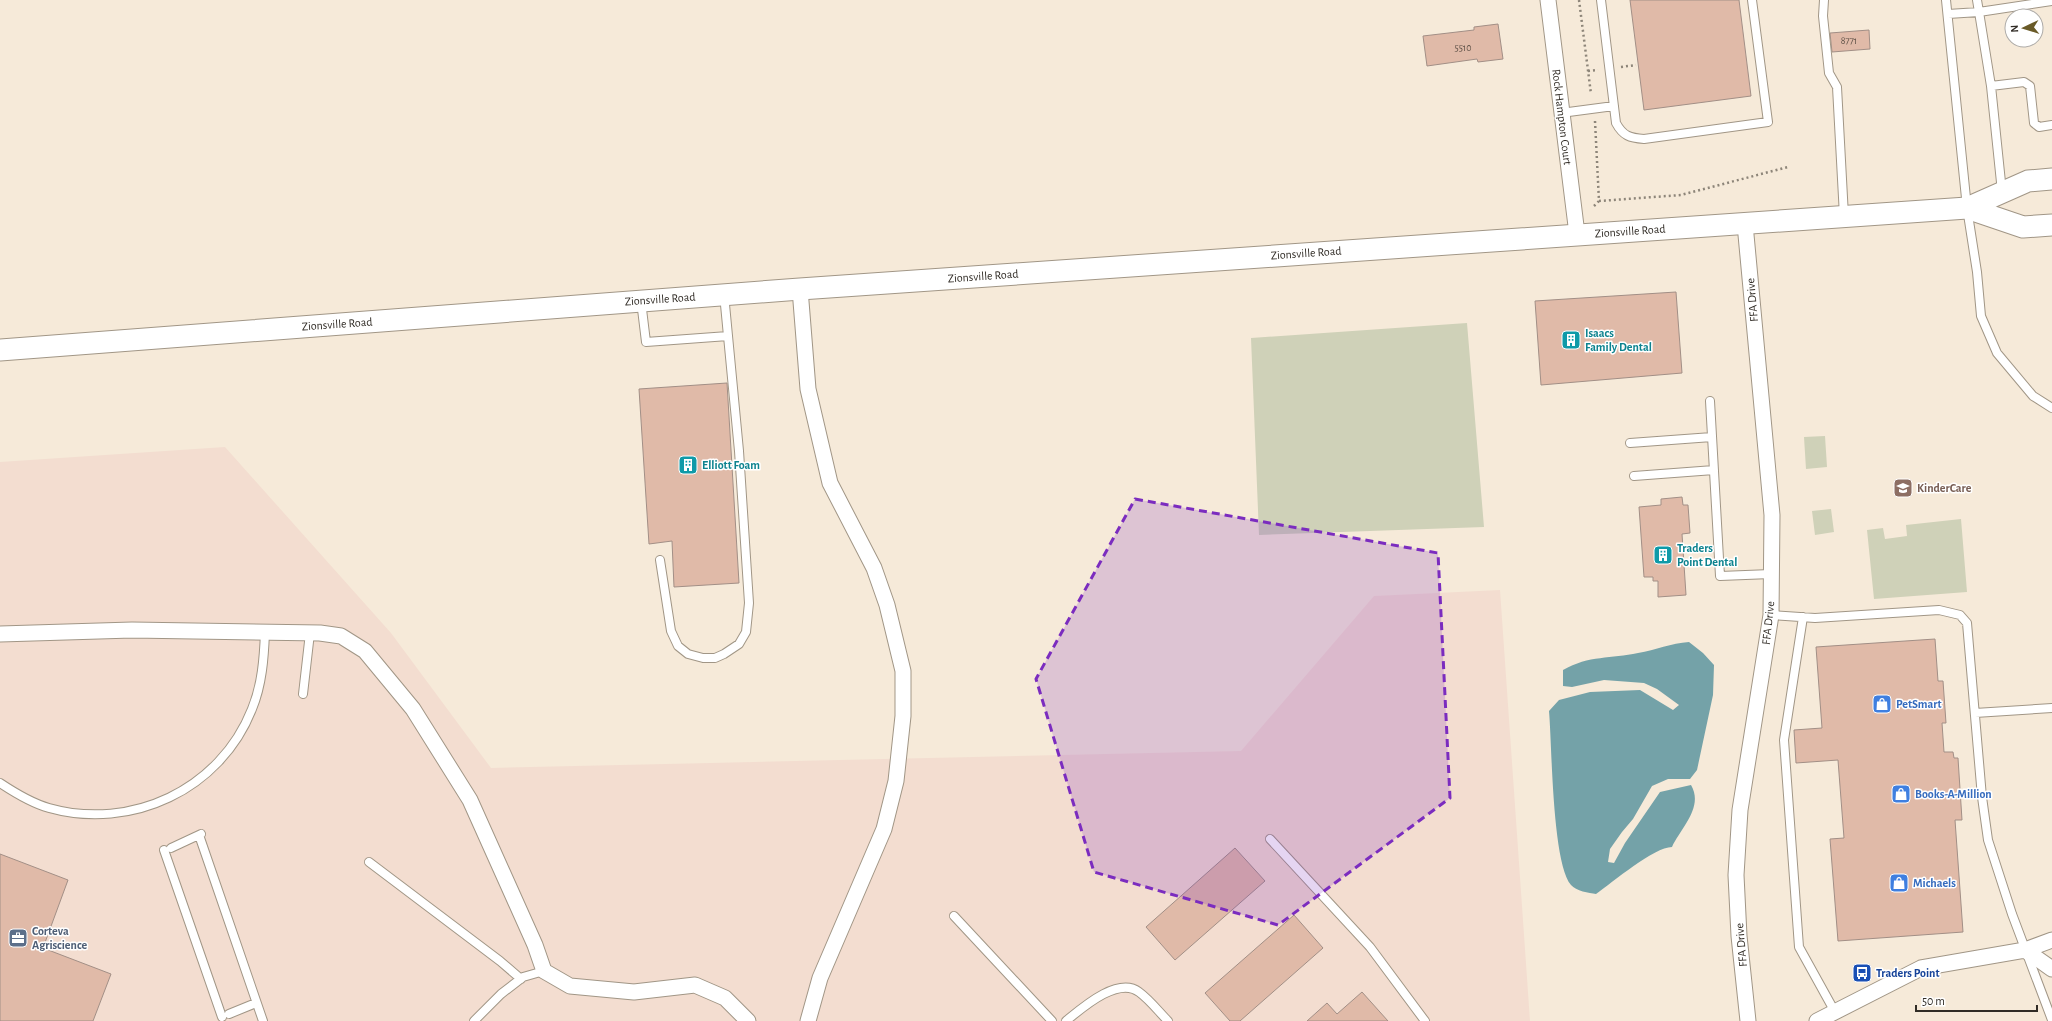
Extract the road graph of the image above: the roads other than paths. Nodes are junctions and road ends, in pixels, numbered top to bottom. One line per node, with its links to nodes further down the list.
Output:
1 (1548, 0): 12 (street, Rock Hampton Court)
2 (1601, 0): 11 (lane)
3 (1752, 0): 11 (lane)
4 (1824, 0): 17 (lane)
5 (1946, 0): 9 (lane)
6 (1978, 0): 8 (lane)
7 (2052, 1): 8 (lane)
8 (1979, 12): 9 (lane); 10 (lane)
9 (1948, 14): 16 (lane)
10 (1991, 86): 13 (lane); 15 (lane)
11 (1614, 106): 12 (lane)
12 (1561, 113): 20 (street, Rock Hampton Court)
13 (2052, 125)
14 (2052, 180): 15 (main road, Zionsville Road)
15 (2002, 192): 16 (main road, Zionsville Road)
16 (1967, 208): 17 (main road, Zionsville Road); 19 (main road, Zionsville Road); 27 (lane)
17 (1844, 216): 18 (main road, Zionsville Road)
18 (1745, 224): 20 (main road, Zionsville Road); 33 (street, FFA Drive)
19 (2052, 225)
20 (1577, 234): 21 (main road, Zionsville Road)
21 (800, 289): 22 (main road, Zionsville Road); 57 (street)
22 (724, 294): 23 (main road, Zionsville Road); 24 (lane)
23 (641, 301): 24 (lane); 25 (main road, Zionsville Road)
24 (728, 336): 32 (lane)
25 (0, 350)
26 (1710, 401): 28 (lane)
27 (2052, 408)
28 (1712, 437): 29 (lane); 30 (lane)
29 (1630, 443)
30 (1714, 470): 31 (lane); 33 (lane)
31 (1634, 476)
32 (660, 560)
33 (1771, 574): 34 (street, FFA Drive)
34 (1771, 615): 35 (lane); 62 (street, FFA Drive)
35 (1803, 617): 41 (lane); 52 (lane)
36 (265, 632): 37 (street); 38 (street); 42 (lane)
37 (310, 633): 39 (lane); 49 (street)
38 (0, 634)
39 (303, 694)
40 (2052, 708): 41 (lane)
41 (1975, 713): 47 (lane)
42 (0, 783)
43 (1270, 839): 61 (lane)
44 (369, 862): 50 (lane)
45 (954, 916): 58 (lane)
46 (2052, 940): 47 (street)
47 (2025, 950): 48 (street); 52 (street); 53 (lane)
48 (2052, 969)
49 (544, 972): 50 (lane); 56 (street)
50 (520, 979): 55 (lane)
51 (256, 1003): 51 (lane); 54 (lane)
52 (1835, 1012): 63 (street)
53 (2052, 1020)
54 (263, 1021)
55 (474, 1021)
56 (748, 1021)
57 (808, 1021)
58 (1052, 1021)
59 (1066, 1021): 60 (lane)
60 (1168, 1021)
61 (1425, 1021)
62 (1748, 1021)
63 (1817, 1021)

